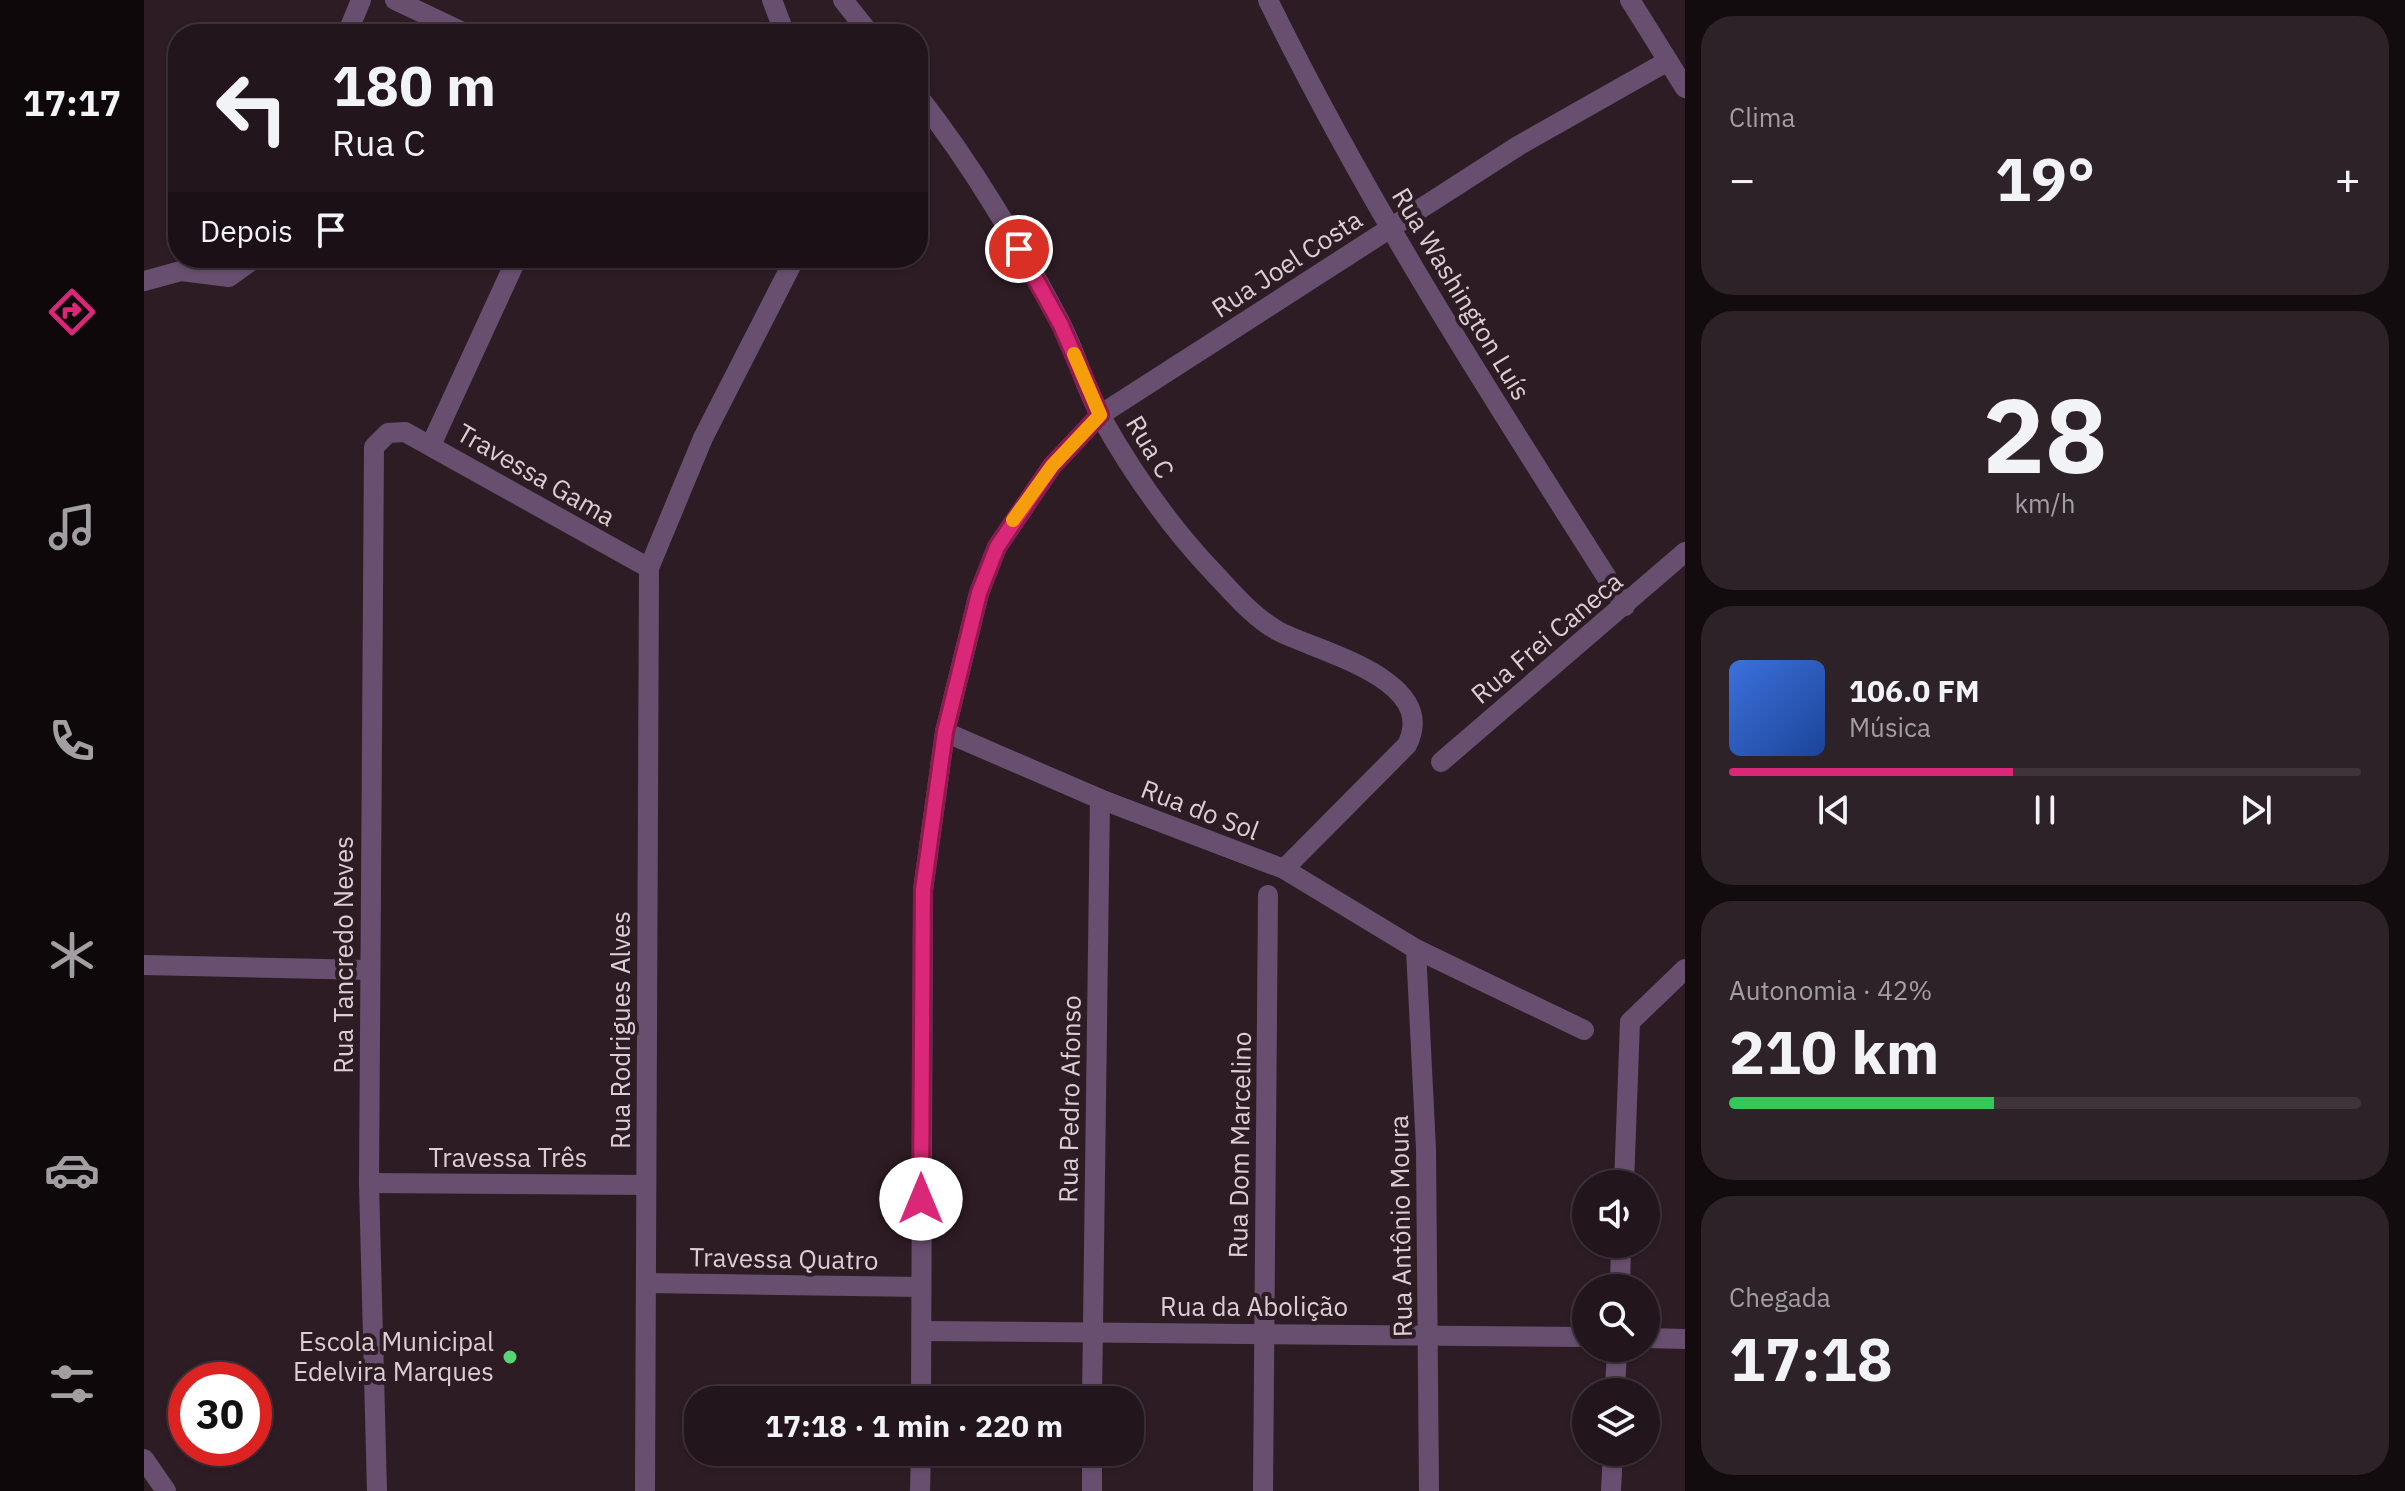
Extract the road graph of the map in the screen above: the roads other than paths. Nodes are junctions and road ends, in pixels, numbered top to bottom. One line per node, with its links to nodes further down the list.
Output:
1 (361, 0): 7 (street)
2 (395, 0): 8 (street)
3 (772, 0): 9 (street)
4 (843, 0): 10 (street)
5 (1268, 0): 14 (street, Rua Washington Luís)
6 (1630, 0): 11 (street)
7 (351, 24)
8 (446, 24)
9 (781, 24)
10 (862, 24)
11 (1668, 61): 12 (street); 14 (street, Rua Joel Costa)
12 (1685, 88)
13 (928, 110): 19 (street, Rua C)
14 (1390, 228): 19 (street, Rua Joel Costa); 24 (street, Rua Washington Luís)
15 (241, 268): 18 (street)
16 (512, 268): 21 (street)
17 (790, 268): 23 (street)
18 (144, 281)
19 (1100, 415): 25 (street, Rua Joel Costa); 28 (street, Rua C)
20 (395, 430): 21 (street, Travessa Gama); 33 (street, Rua Tancredo Neves)
21 (431, 445): 23 (street, Travessa Gama)
22 (1685, 552): 24 (street, Rua Frei Caneca)
23 (649, 568): 37 (street, Rua Rodrigues Alves)
24 (1625, 606): 26 (street, Rua Frei Caneca)
25 (945, 732): 27 (street, Rua do Sol); 39 (street, Rua Joel Costa)
26 (1441, 762)
27 (1100, 799): 28 (street, Rua do Sol); 41 (street, Rua Pedro Afonso)
28 (1284, 869): 30 (street, Rua do Sol)
29 (1268, 895): 42 (street, Rua Dom Marcelino)
30 (1417, 955): 34 (street, Rua do Sol); 43 (street, Rua Antônio Moura)
31 (144, 965): 33 (street)
32 (1685, 969): 35 (street)
33 (370, 970): 36 (street, Rua Tancredo Neves)
34 (1584, 1030)
35 (1625, 1170)
36 (369, 1183): 37 (street, Travessa Três); 54 (street, Rua Tancredo Neves)
37 (646, 1185): 38 (street, Rua Rodrigues Alves)
38 (646, 1283): 39 (street, Travessa Quatro); 55 (street, Rua Rodrigues Alves)
39 (921, 1287): 40 (street, Rua Joel Costa)
40 (922, 1331): 41 (street, Rua da Abolição); 47 (street, Rua Joel Costa)
41 (1093, 1332): 42 (street, Rua da Abolição); 48 (street, Rua Pedro Afonso)
42 (1264, 1333): 43 (street, Rua da Abolição); 58 (street, Rua Dom Marcelino)
43 (1430, 1335): 44 (street, Rua da Abolição); 59 (street, Rua Antônio Moura)
44 (1572, 1337)
45 (1660, 1338): 46 (street)
46 (1685, 1339)
47 (921, 1386)
48 (1092, 1386)
49 (144, 1459): 53 (street)
50 (921, 1466): 56 (street)
51 (1092, 1466): 57 (street)
52 (1612, 1466): 60 (street)
53 (166, 1491)
54 (377, 1491)
55 (645, 1491)
56 (920, 1491)
57 (1092, 1491)
58 (1263, 1491)
59 (1429, 1491)
60 (1611, 1491)

